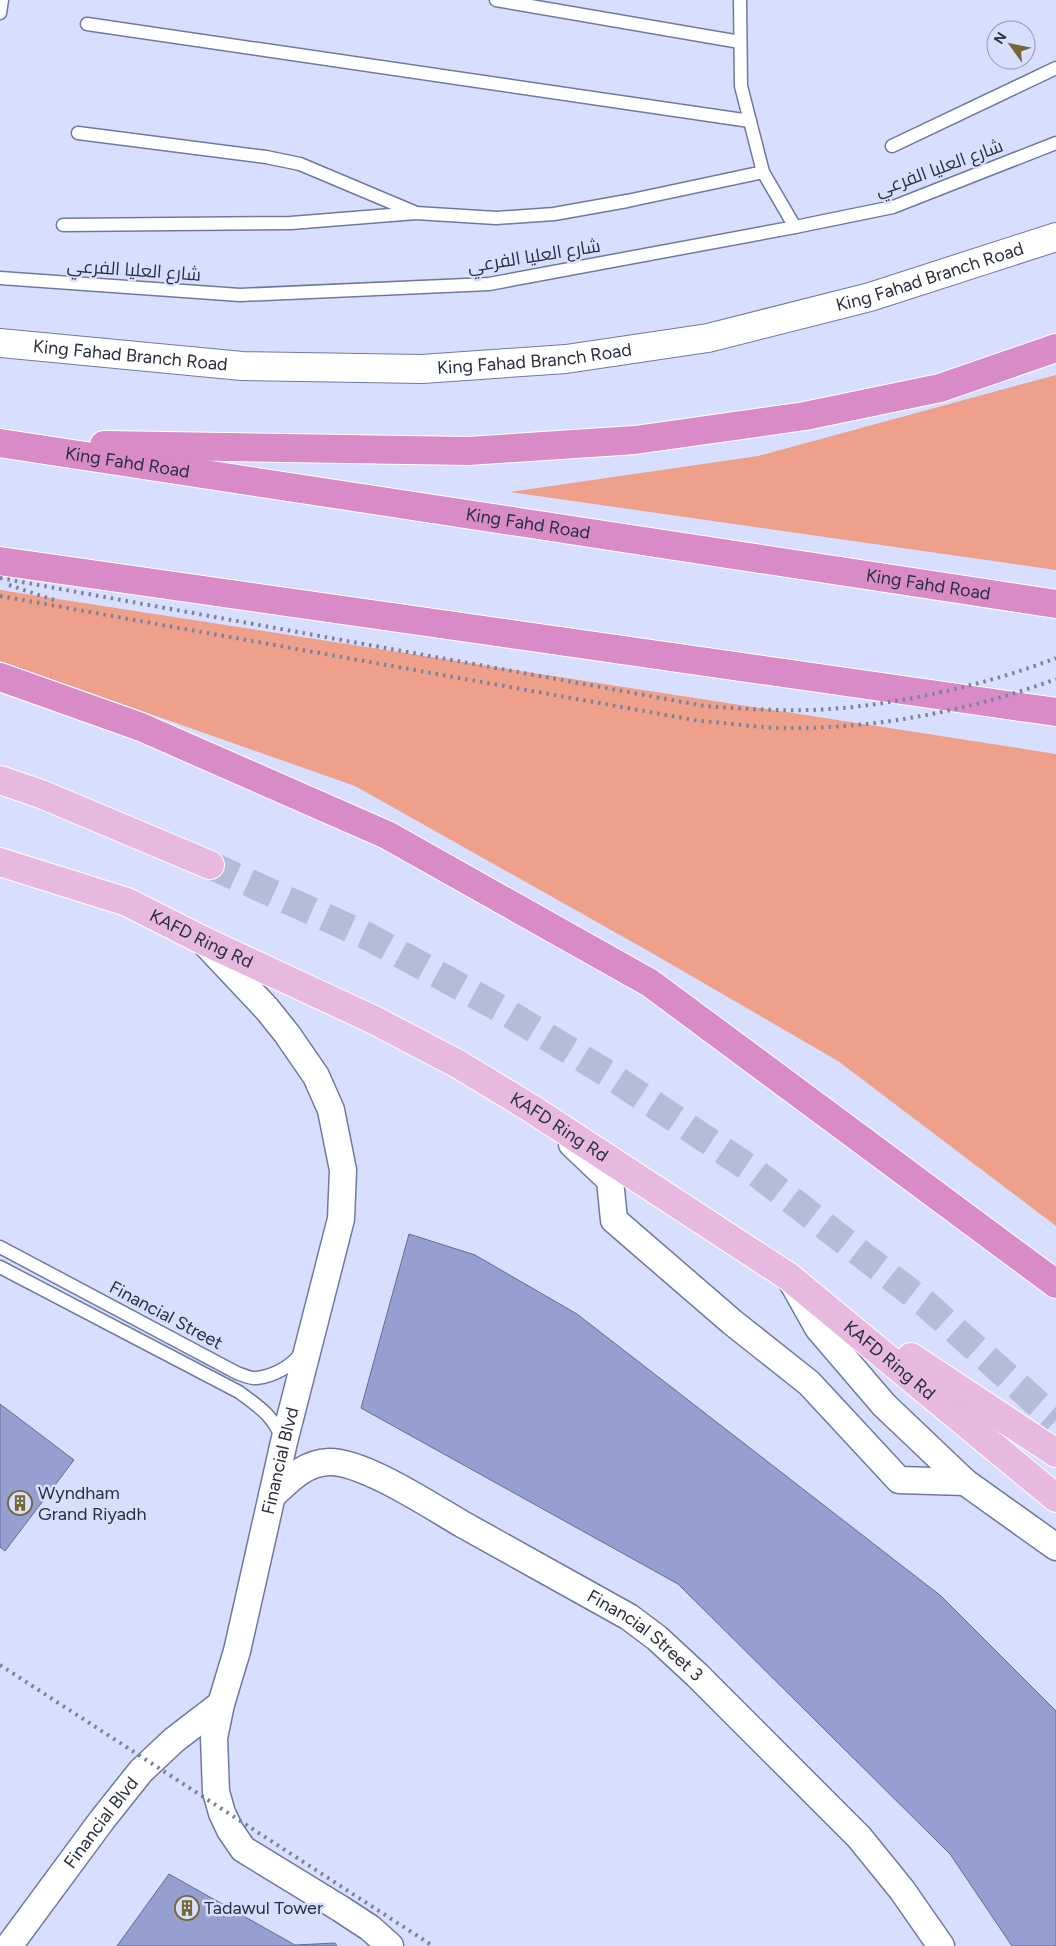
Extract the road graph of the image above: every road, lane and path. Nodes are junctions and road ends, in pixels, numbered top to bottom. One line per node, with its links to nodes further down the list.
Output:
1 (2, 0): 4 (lane)
2 (496, 0): 6 (lane)
3 (740, 0): 6 (lane)
4 (0, 13)
5 (87, 24): 8 (lane)
6 (740, 42): 8 (lane)
7 (1056, 68): 11 (lane)
8 (750, 121): 12 (lane)
9 (78, 133): 13 (lane)
10 (1056, 142): 15 (lane, شارع العليا الفرعي)
11 (892, 146)
12 (763, 172): 13 (lane); 15 (lane)
13 (416, 213): 14 (lane)
14 (63, 225)
15 (795, 227): 17 (lane, شارع العليا الفرعي)
16 (1056, 237): 18 (street, King Fahad Branch Road)
17 (0, 278)
18 (0, 343)
19 (1056, 348): 20 (highway)
20 (0, 443): 22 (highway, King Fahd Road)
21 (0, 561): 24 (highway)
22 (1056, 604)
23 (0, 677): 33 (highway)
24 (1056, 712)
25 (0, 780): 27 (main road)
26 (0, 862): 28 (main road, KAFD Ring Rd)
27 (210, 865)
28 (202, 940): 29 (main road, KAFD Ring Rd); 34 (street, Financial Blvd)
29 (532, 1109): 32 (main road, KAFD Ring Rd); 37 (street)
30 (0, 1246): 34 (lane, Financial Street)
31 (0, 1267): 35 (lane, Financial Street)
32 (789, 1277): 36 (main road); 37 (street); 39 (main road, KAFD Ring Rd)
33 (1056, 1284)
34 (311, 1340): 35 (street, Financial Blvd)
35 (284, 1442): 38 (street, Financial Blvd)
36 (1056, 1453)
37 (965, 1482): 40 (street)
38 (272, 1496): 41 (street, Financial Blvd); 44 (street, Financial Street 3)
39 (1056, 1498)
40 (1056, 1547)
41 (221, 1704): 42 (street, Financial Blvd); 43 (street)
42 (9, 1946)
43 (390, 1946)
44 (941, 1946)

